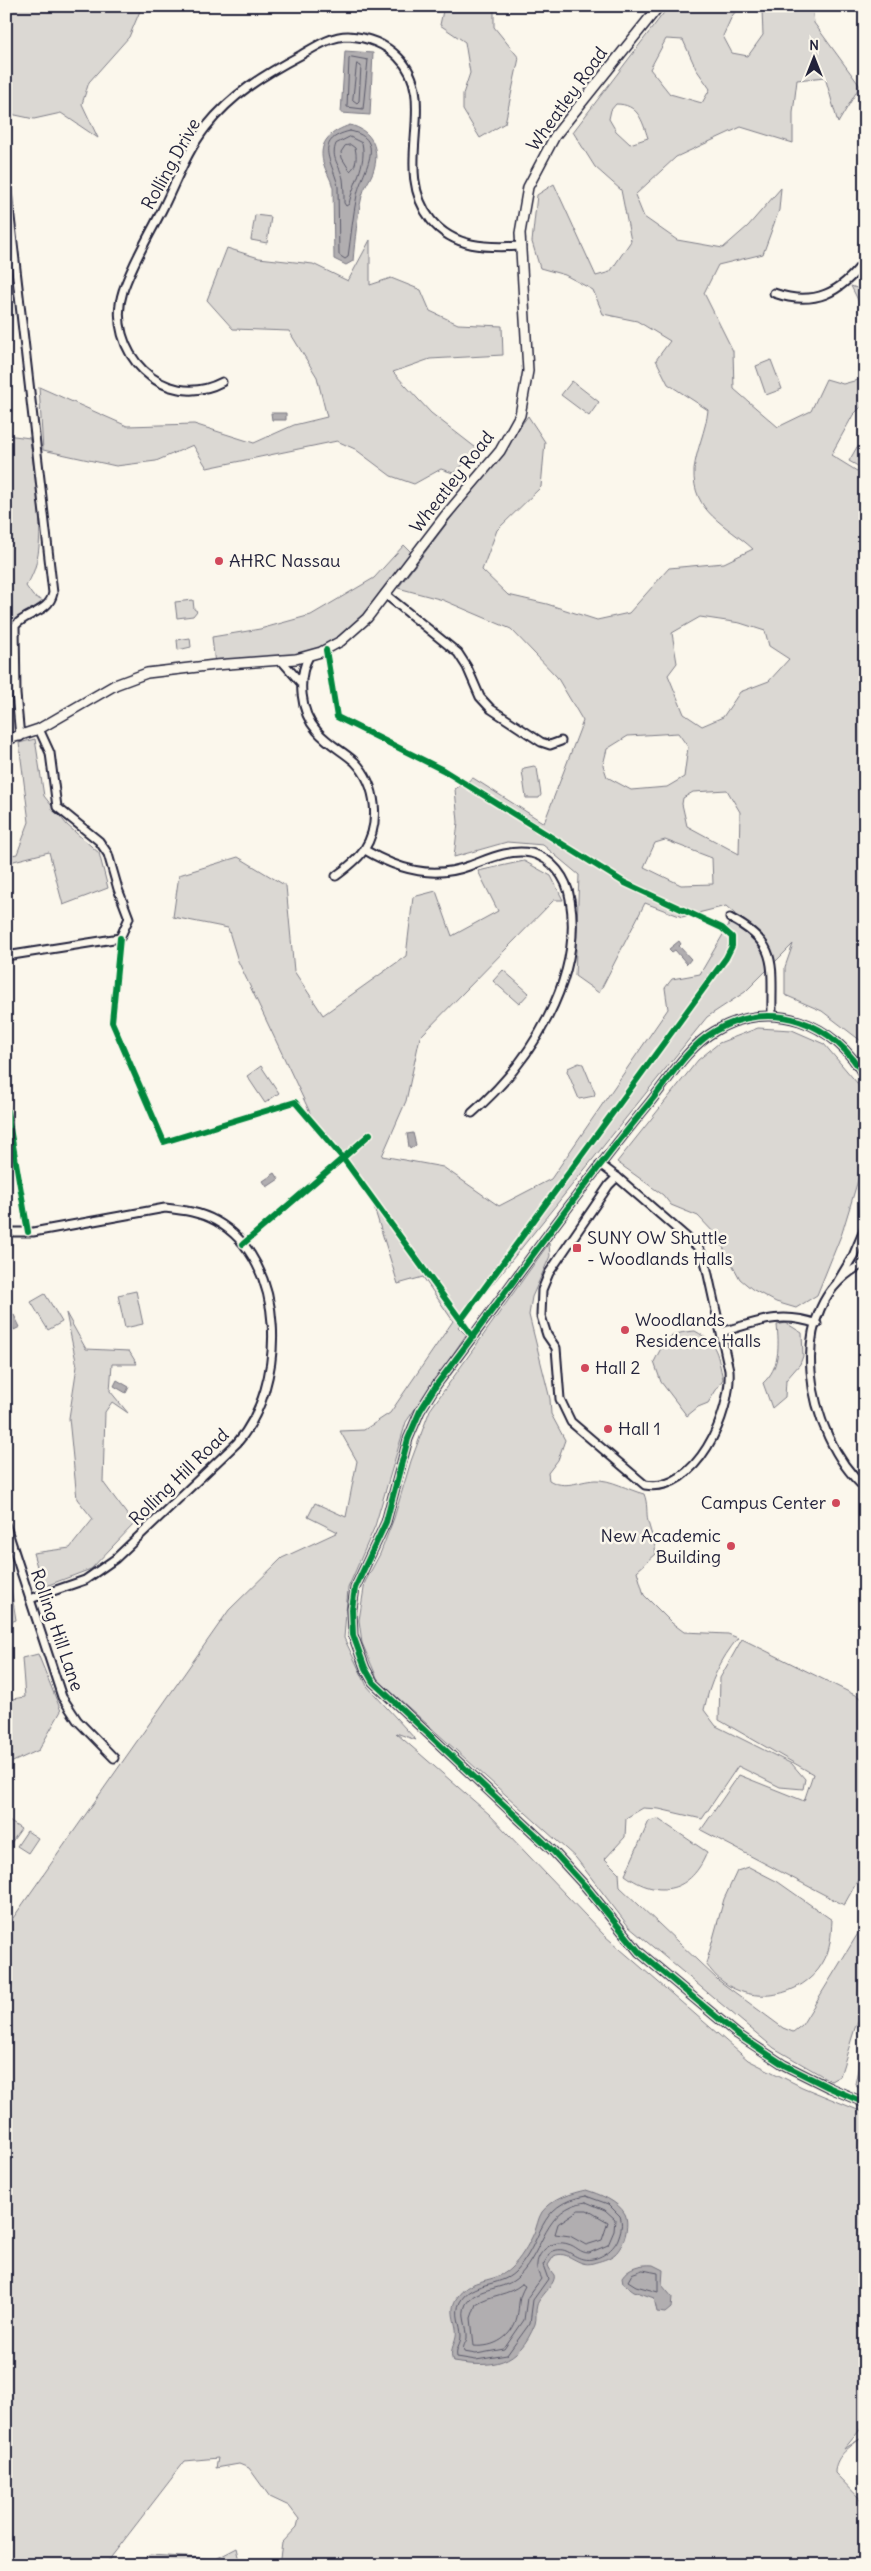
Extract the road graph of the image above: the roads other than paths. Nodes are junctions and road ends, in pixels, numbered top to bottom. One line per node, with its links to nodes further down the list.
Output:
1 (659, 6): 3 (main road, Wheatley Road)
2 (6, 182): 12 (street)
3 (521, 246): 6 (street, Rolling Drive); 7 (main road, Wheatley Road)
4 (865, 260): 5 (street)
5 (774, 293)
6 (222, 382)
7 (384, 594): 8 (main road, Wheatley Road); 14 (street)
8 (309, 656): 9 (main road, Wheatley Road); 10 (street)
9 (281, 660): 10 (street); 11 (main road, Wheatley Road)
10 (301, 682): 15 (street)
11 (39, 729): 12 (main road, Wheatley Road); 18 (street)
12 (20, 737): 13 (main road, Wheatley Road)
13 (6, 740)
14 (560, 741)
15 (365, 850): 16 (street); 21 (street)
16 (336, 876)
17 (730, 918): 19 (street)
18 (6, 956)
19 (772, 1015): 20 (street); 22 (street)
20 (865, 1078)
21 (472, 1113)
22 (600, 1164): 23 (street); 34 (street)
23 (617, 1177): 29 (street); 29 (street)
24 (865, 1228): 27 (street)
25 (6, 1232): 32 (street, Rolling Hill Road)
26 (865, 1263): 27 (street)
27 (836, 1284): 28 (street)
28 (817, 1324): 29 (street); 30 (street)
29 (722, 1332)
30 (865, 1488)
31 (6, 1526): 32 (street, Rolling Hill Lane)
32 (30, 1599): 33 (street, Rolling Hill Lane)
33 (114, 1758)
34 (865, 2103)

